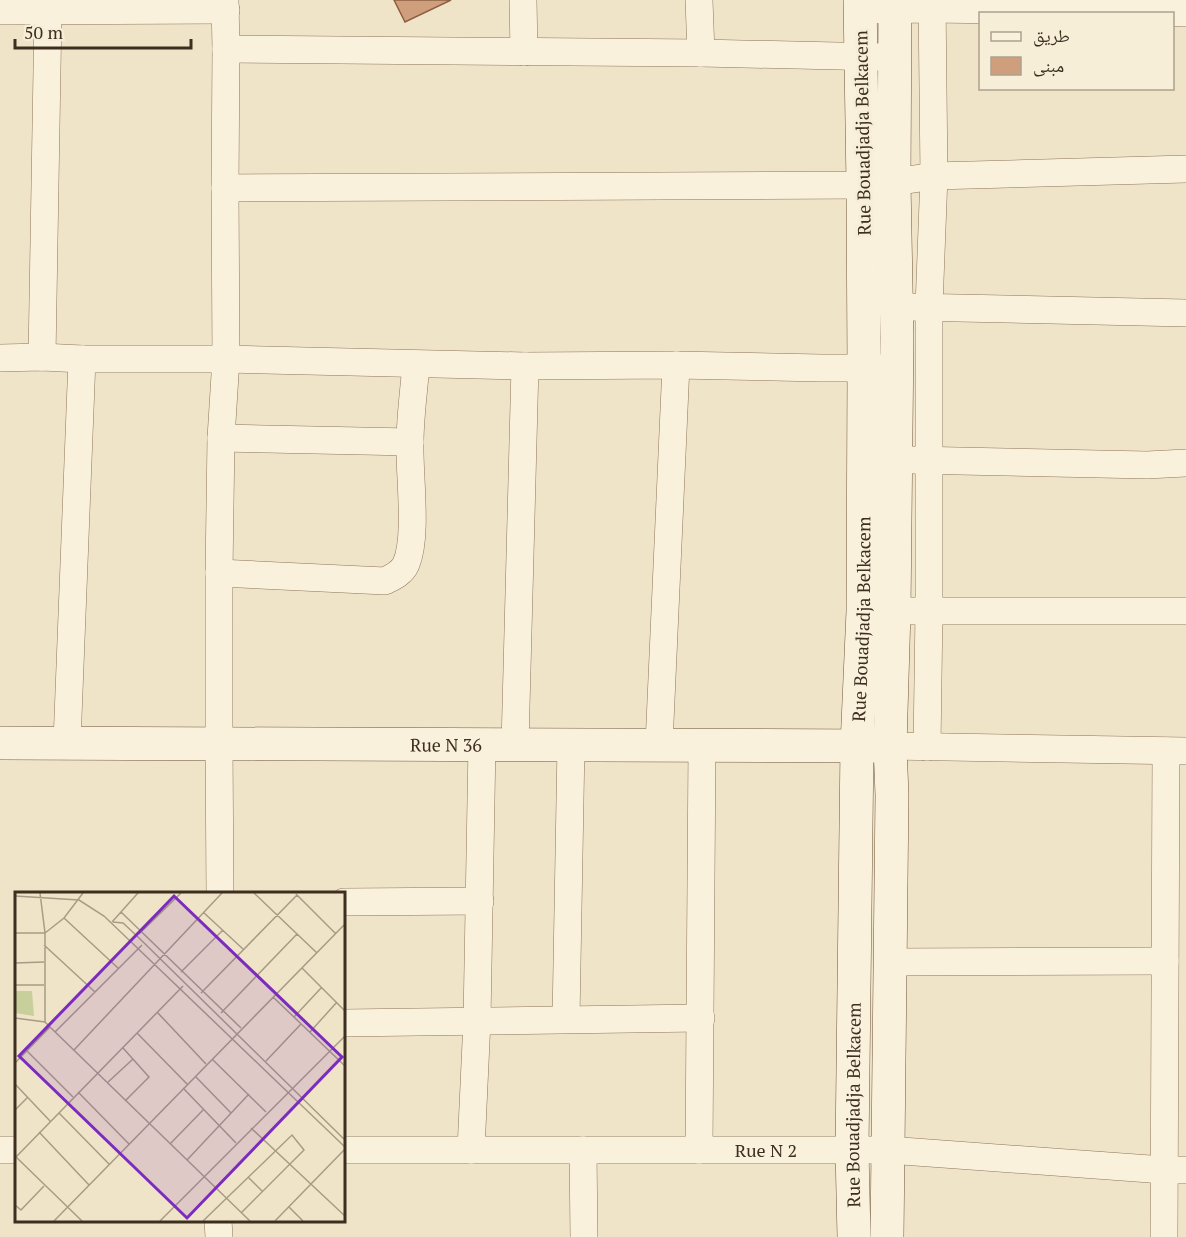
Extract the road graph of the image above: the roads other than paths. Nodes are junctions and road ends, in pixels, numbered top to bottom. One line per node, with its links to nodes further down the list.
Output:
1 (523, 0): 11 (street)
2 (699, 0): 12 (street)
3 (226, 5): 8 (street); 10 (street)
4 (860, 5): 5 (street); 13 (street, Rue Bouadjadja Belkacem)
5 (895, 5): 6 (street); 14 (street, Rue Bouadjadja Belkacem)
6 (932, 5): 9 (street); 16 (street)
7 (0, 11): 8 (street)
8 (48, 12): 22 (street)
9 (1154, 12)
10 (226, 49): 11 (street); 18 (street)
11 (524, 52): 12 (street)
12 (701, 53): 13 (street)
13 (861, 57): 14 (street); 17 (street, Rue Bouadjadja Belkacem)
14 (894, 57): 17 (street, Rue Bouadjadja Belkacem)
15 (1186, 169): 16 (street)
16 (934, 176): 17 (street); 20 (street)
17 (879, 183): 18 (street); 19 (street, Rue Bouadjadja Belkacem); 29 (street, Rue Bouadjadja Belkacem)
18 (225, 188): 25 (street)
19 (897, 307): 20 (street); 29 (street, Rue Bouadjadja Belkacem)
20 (929, 307): 21 (street); 33 (street)
21 (1186, 313)
22 (42, 357): 23 (street); 24 (street)
23 (0, 358)
24 (82, 359): 25 (street); 40 (street)
25 (226, 359): 26 (street); 30 (street)
26 (416, 364): 28 (street); 31 (street)
27 (676, 365): 28 (street); 29 (street); 45 (street)
28 (525, 366): 43 (street)
29 (880, 368): 32 (street, Rue Bouadjadja Belkacem); 47 (street, Rue Bouadjadja Belkacem)
30 (221, 438): 31 (street); 35 (street)
31 (410, 442): 35 (street)
32 (895, 460): 33 (street); 36 (street, Rue Bouadjadja Belkacem)
33 (929, 461): 34 (street); 37 (street)
34 (1186, 463)
35 (219, 573): 41 (street)
36 (894, 610): 37 (street); 48 (street, Rue Bouadjadja Belkacem)
37 (929, 611): 38 (street); 49 (street)
38 (1186, 611)
39 (0, 743): 40 (street, Rue N 36)
40 (67, 743): 41 (street, Rue N 36)
41 (219, 744): 42 (street, Rue N 36); 51 (street)
42 (483, 745): 43 (street, Rue N 36); 53 (street)
43 (515, 745): 44 (street, Rue N 36)
44 (571, 745): 45 (street, Rue N 36); 58 (street)
45 (659, 746): 46 (street, Rue N 36)
46 (702, 746): 47 (street, Rue N 36); 57 (street)
47 (857, 746): 48 (street, Rue N 36); 66 (street, Rue Bouadjadja Belkacem)
48 (890, 746): 49 (street); 56 (street, Rue Bouadjadja Belkacem)
49 (927, 747): 50 (street)
50 (1176, 751): 54 (street)
51 (220, 892)
52 (345, 902): 53 (street)
53 (480, 902): 59 (street)
54 (1176, 903): 55 (street)
55 (1165, 961): 56 (street); 61 (street)
56 (890, 962): 67 (street, Rue Bouadjadja Belkacem)
57 (701, 1018): 58 (street); 65 (street)
58 (566, 1019): 59 (street)
59 (477, 1020): 60 (street); 63 (street)
60 (345, 1023)
61 (1175, 1024): 68 (street)
62 (345, 1150): 63 (street, Rue N 2)
63 (471, 1150): 64 (street, Rue N 2)
64 (583, 1150): 65 (street, Rue N 2); 71 (street)
65 (699, 1150): 66 (street, Rue N 2)
66 (852, 1150): 67 (street, Rue N 2); 72 (street, Rue Bouadjadja Belkacem)
67 (888, 1150): 68 (street, Rue N 2); 73 (street, Rue Bouadjadja Belkacem)
68 (1175, 1170): 74 (street)
69 (218, 1222): 70 (street)
70 (219, 1237)
71 (585, 1237)
72 (854, 1237)
73 (887, 1237)
74 (1164, 1237)

